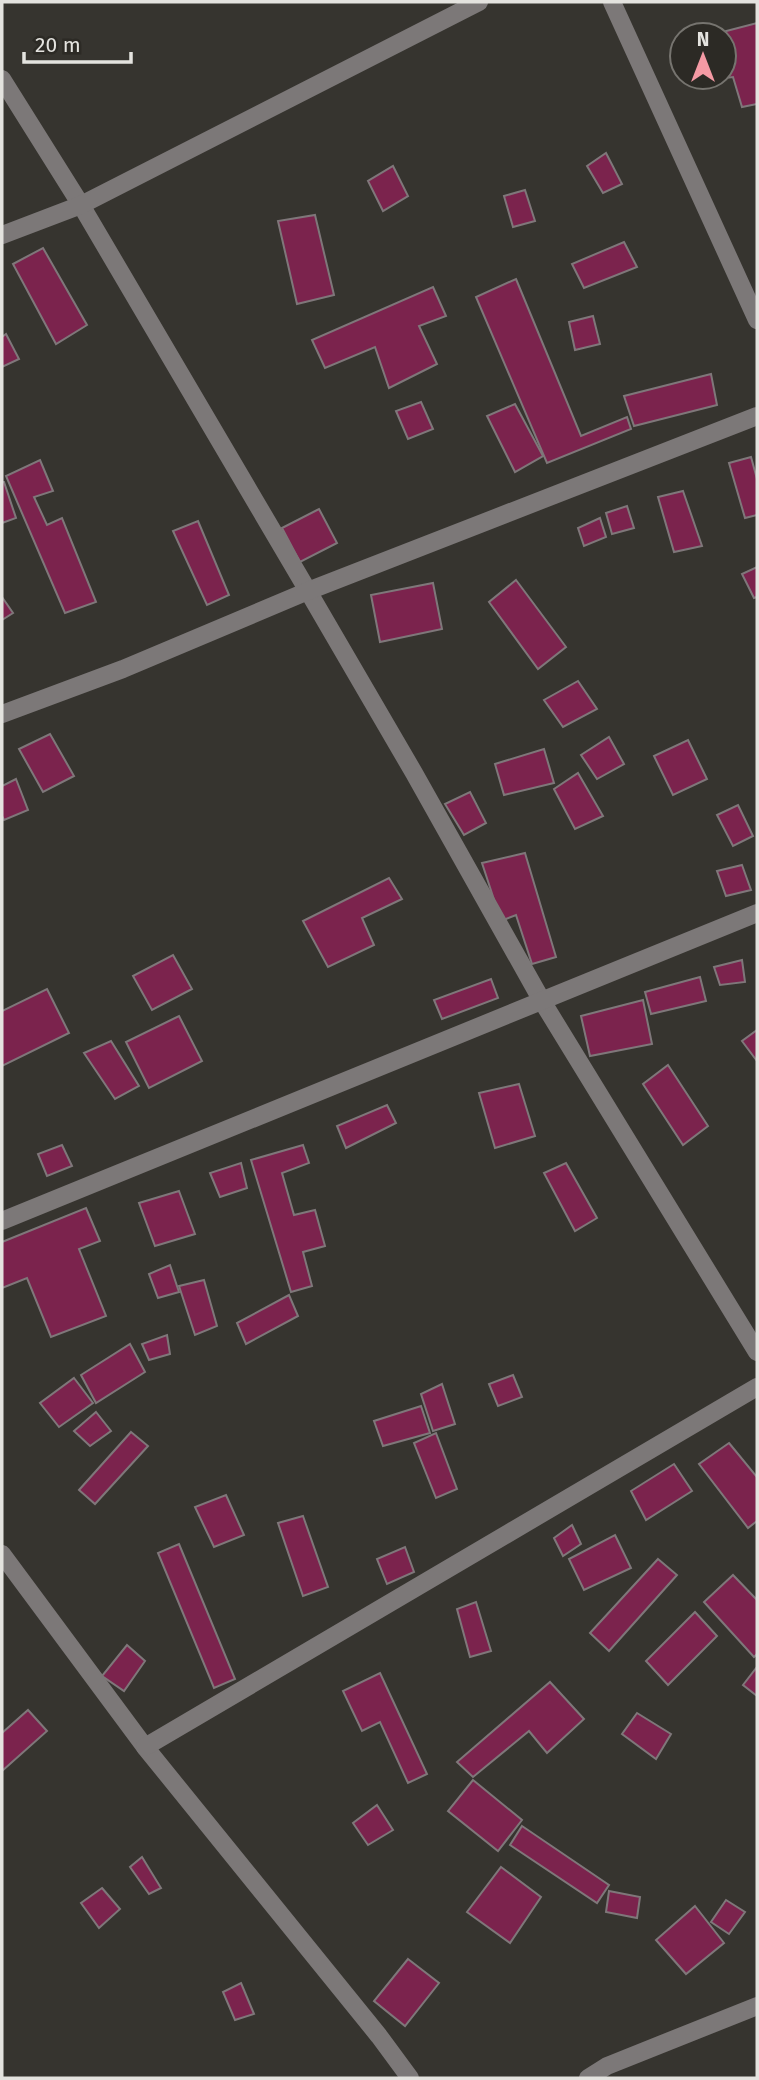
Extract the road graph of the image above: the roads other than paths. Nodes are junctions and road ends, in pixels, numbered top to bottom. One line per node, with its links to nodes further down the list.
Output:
1 (479, 2): 4 (street)
2 (612, 2): 6 (street)
3 (2, 79): 4 (street)
4 (81, 205): 5 (street); 8 (street)
5 (2, 235)
6 (757, 320)
7 (757, 416): 8 (street)
8 (308, 591): 9 (street); 11 (street)
9 (2, 714)
10 (757, 913): 11 (street)
11 (542, 1001): 12 (street); 13 (street)
12 (2, 1221)
13 (757, 1352)
14 (757, 1387): 16 (street)
15 (2, 1554): 16 (street)
16 (145, 1747): 18 (street)
17 (757, 2006): 19 (street)
18 (410, 2078)
19 (588, 2078)

